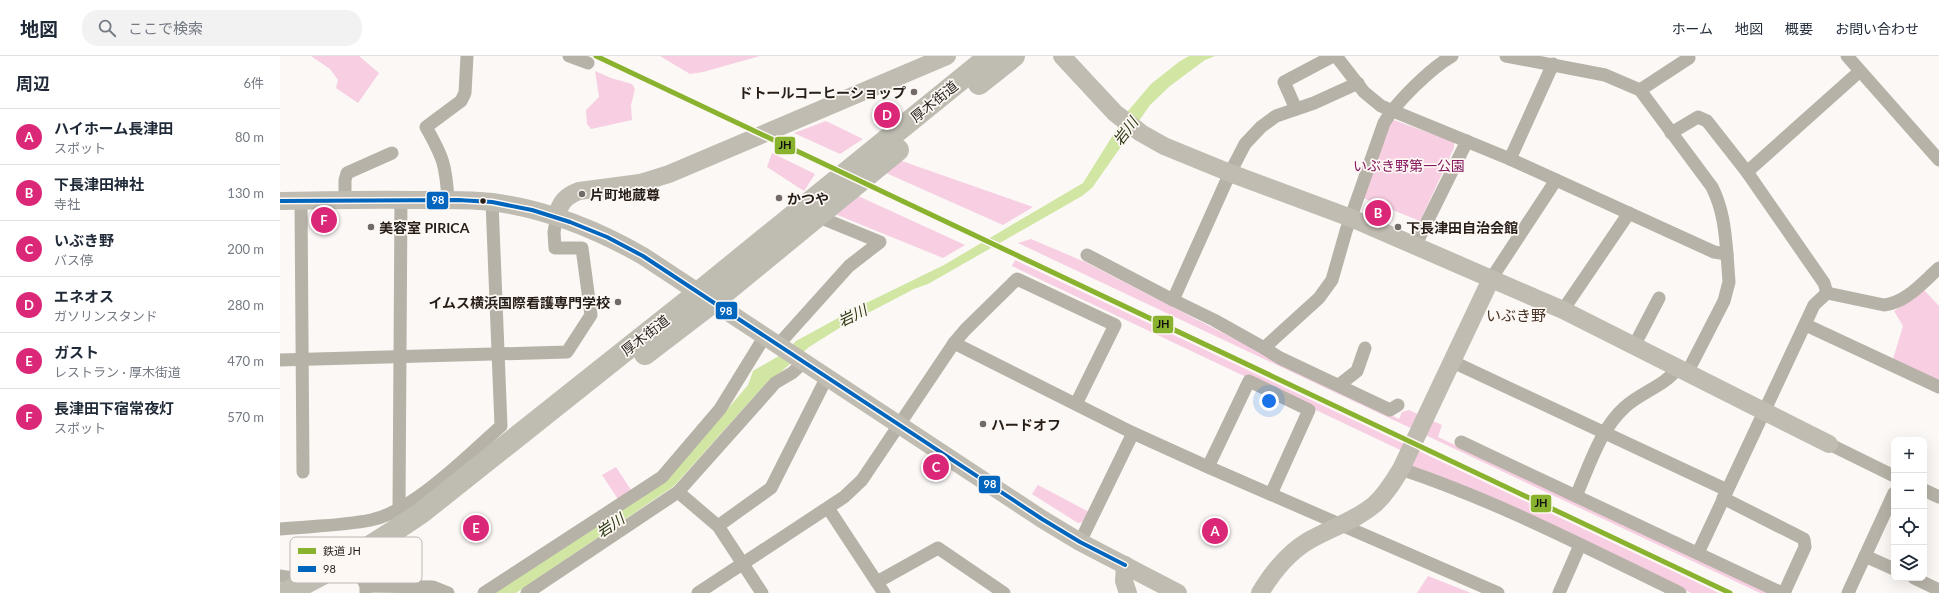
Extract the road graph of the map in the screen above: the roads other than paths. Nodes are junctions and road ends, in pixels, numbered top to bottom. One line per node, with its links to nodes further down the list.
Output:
1 (467, 56): 29 (street)
2 (569, 56): 12 (street)
3 (947, 56): 34 (street)
4 (990, 56): 43 (highway, 厚木街道)
5 (1014, 56): 35 (highway, 厚木街道)
6 (1062, 56): 25 (street)
7 (1335, 56): 15 (street); 17 (street)
8 (1452, 56): 18 (street)
9 (1506, 56): 13 (street)
10 (1688, 56): 16 (street)
11 (1847, 56): 14 (street)
12 (588, 63)
13 (1553, 64): 16 (street); 22 (street)
14 (1860, 71): 23 (street); 24 (street)
15 (1358, 83): 17 (street); 18 (street)
16 (1640, 90): 19 (street)
17 (1296, 109): 25 (street)
18 (1391, 110): 20 (street); 36 (street)
19 (1672, 133): 24 (street); 38 (street)
20 (1466, 141): 22 (street); 37 (street)
21 (392, 153): 28 (street)
22 (1510, 159): 26 (street)
23 (1939, 160)
24 (1747, 172): 42 (street)
25 (1230, 173): 36 (street); 45 (street)
26 (1556, 180): 33 (street); 41 (street)
27 (402, 199): 28 (street); 29 (street); 54 (street)
28 (345, 200): 31 (street)
29 (448, 200): 32 (street)
30 (280, 201): 31 (street)
31 (301, 201): 56 (street)
32 (492, 202): 34 (street); 53 (street)
33 (1629, 213): 38 (street); 46 (street)
34 (557, 216): 43 (street); 53 (street)
35 (818, 217): 43 (highway, 厚木街道); 48 (street)
36 (1351, 218): 37 (street); 51 (street)
37 (1415, 246): 41 (street)
38 (1727, 254): 59 (street)
39 (1087, 255): 45 (street)
40 (1939, 268): 42 (street)
41 (1491, 279): 46 (street); 58 (street)
42 (1827, 293): 47 (street)
43 (706, 297): 48 (street); 87 (highway, 厚木街道); 88 (highway, 厚木街道)
44 (1659, 298): 50 (street)
45 (1173, 300): 51 (street)
46 (1563, 310): 50 (street)
47 (1806, 325): 62 (street); 65 (street)
48 (774, 343): 57 (street); 106 (street)
49 (954, 343): 63 (street); 63 (street); 66 (street)
50 (1634, 346): 59 (street)
51 (1264, 348): 61 (street)
52 (1365, 348): 61 (street)
53 (497, 354): 54 (street); 82 (street)
54 (400, 356): 56 (street); 82 (street)
55 (280, 360): 56 (street)
56 (302, 360): 73 (street)
57 (803, 361): 60 (street); 76 (street)
58 (1452, 361): 68 (street); 72 (street)
59 (1682, 371): 65 (street); 68 (street)
60 (827, 377): 66 (street); 85 (street)
61 (1339, 385): 64 (street)
62 (1939, 387)
63 (1076, 404): 67 (street)
64 (1398, 405)
65 (1764, 411): 70 (street); 78 (street)
66 (900, 424): 83 (street); 89 (street)
67 (1133, 432): 71 (street); 89 (street)
68 (1605, 433): 78 (street); 79 (street)
69 (1461, 442): 79 (street)
70 (1829, 444): 74 (street)
71 (1208, 467): 77 (street); 77 (street)
72 (1401, 469): 84 (street); 90 (street)
73 (303, 472)
74 (1891, 475)
75 (1927, 491): 80 (street)
76 (678, 492): 85 (street); 107 (street)
77 (1270, 494): 84 (street)
78 (1725, 494): 91 (street); 117 (street)
79 (1576, 496): 91 (street)
80 (1939, 497)
81 (1891, 500): 92 (street)
82 (399, 508): 86 (street)
83 (828, 508): 93 (street); 101 (street)
84 (1342, 525): 113 (street); 114 (street)
85 (718, 526): 93 (street)
86 (280, 529)
87 (385, 537)
88 (410, 537)
89 (1080, 542): 94 (street)
90 (1580, 545): 102 (street); 115 (street)
91 (1698, 553): 117 (street)
92 (1865, 556): 95 (street); 118 (street)
93 (742, 563): 108 (street); 109 (street)
94 (1125, 565): 111 (street); 112 (street)
95 (1891, 568)
96 (280, 576): 97 (street)
97 (290, 578)
98 (1920, 581): 104 (street)
99 (314, 583): 103 (highway, 厚木街道)
100 (364, 583): 103 (highway, 厚木街道); 105 (street)
101 (881, 588): 110 (street)
102 (1664, 589): 116 (street)
103 (303, 590)
104 (1939, 590)
105 (448, 593)
106 (484, 593)
107 (527, 593)
108 (698, 593)
109 (762, 593)
110 (1004, 593)
111 (1128, 593)
112 (1178, 593)
113 (1260, 593)
114 (1498, 593)
115 (1559, 593)
116 (1680, 593)
117 (1783, 593)
118 (1848, 593)

